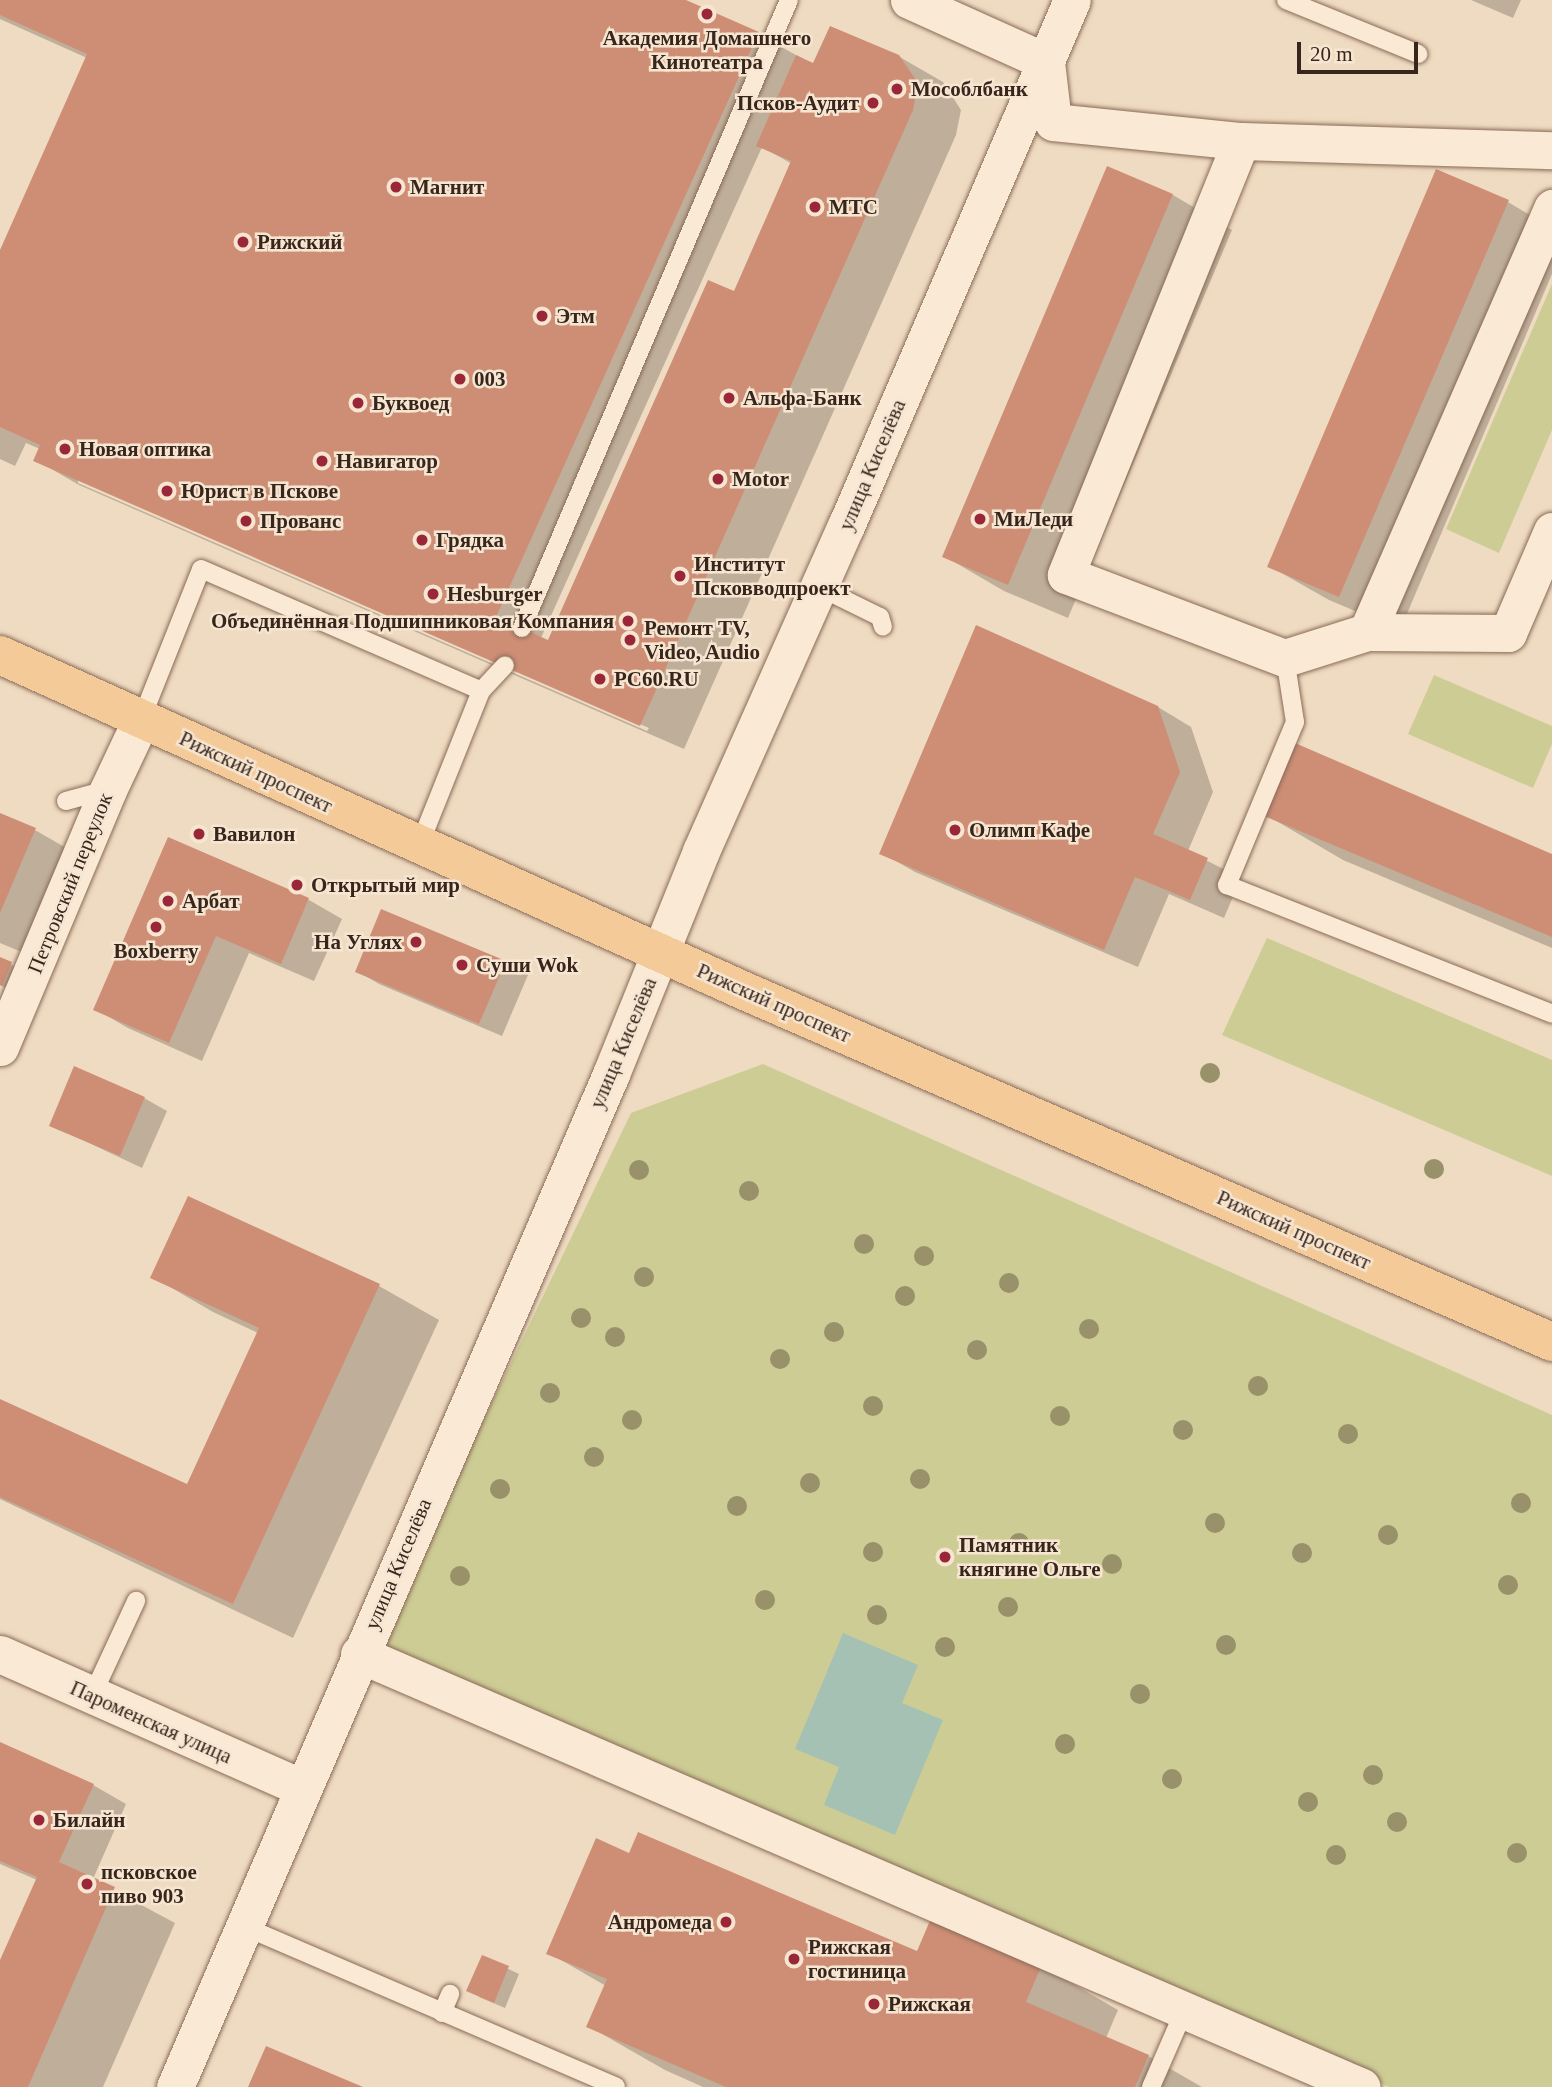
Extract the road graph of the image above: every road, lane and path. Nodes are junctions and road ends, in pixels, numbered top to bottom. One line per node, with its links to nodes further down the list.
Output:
1 (789, 0): 13 (lane)
2 (908, 0): 6 (street)
3 (1072, 0): 6 (street, улица Киселёва)
4 (1286, 0): 5 (lane)
5 (1418, 54)
6 (1046, 62): 7 (street); 11 (street, улица Киселёва)
7 (1241, 141): 8 (street); 16 (street)
8 (1552, 150)
9 (1552, 208): 14 (street)
10 (1552, 531): 14 (street)
11 (819, 587): 12 (lane); 23 (street, улица Киселёва)
12 (883, 627)
13 (522, 628)
14 (1367, 632): 16 (street)
15 (0, 655): 19 (main road, Рижский проспект)
16 (1285, 658): 24 (lane)
17 (505, 665): 18 (lane)
18 (481, 691): 19 (lane); 22 (lane)
19 (141, 720): 20 (street, Петровский переулок); 22 (main road, Рижский проспект)
20 (108, 790): 21 (lane); 25 (street, Петровский переулок)
21 (66, 801)
22 (419, 846): 23 (main road, Рижский проспект)
23 (660, 953): 26 (main road, Рижский проспект); 29 (street, улица Киселёва)
24 (1552, 1014)
25 (0, 1047)
26 (1552, 1342)
27 (136, 1601): 30 (lane)
28 (0, 1654): 30 (street, Пароменская улица)
29 (359, 1654): 31 (street, улица Киселёва); 34 (street)
30 (92, 1696): 31 (street, Пароменская улица)
31 (302, 1788): 32 (street, улица Киселёва)
32 (243, 1926): 35 (lane); 37 (street, улица Киселёва)
33 (450, 1994): 35 (lane)
34 (1184, 2011): 36 (street); 39 (lane)
35 (442, 2013): 38 (lane)
36 (1339, 2082)
37 (175, 2087)
38 (616, 2087)
39 (1151, 2087)

